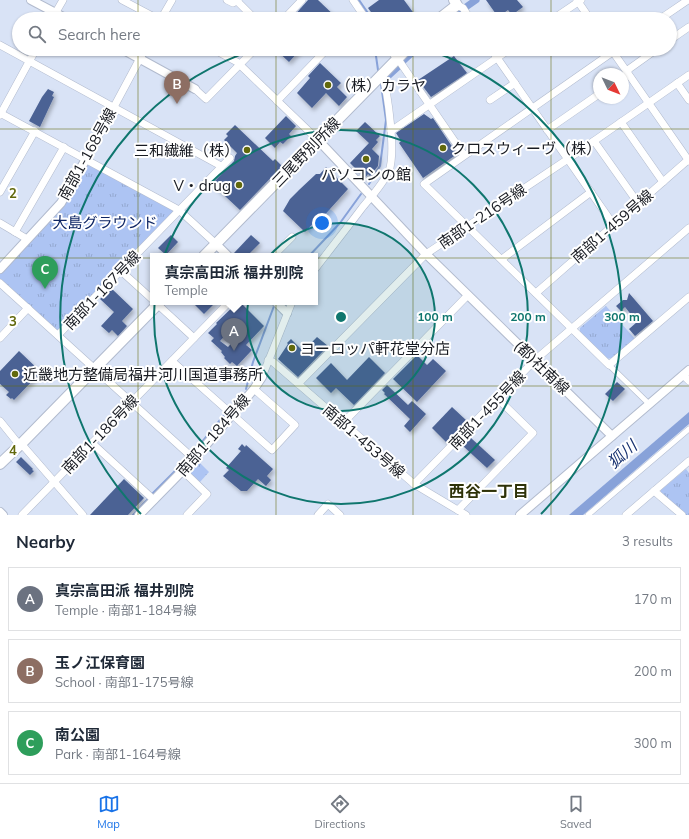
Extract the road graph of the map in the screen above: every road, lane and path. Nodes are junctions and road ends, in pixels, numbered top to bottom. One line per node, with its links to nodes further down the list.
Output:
1 (31, 0): 12 (street)
2 (63, 0): 13 (street)
3 (122, 0): 14 (street)
4 (172, 0): 15 (street)
5 (227, 0): 9 (street)
6 (302, 0): 17 (street)
7 (353, 0): 18 (street)
8 (688, 0): 23 (street)
9 (238, 1): 16 (street)
10 (579, 1): 21 (street); 22 (street)
11 (458, 2): 19 (main road); 20 (street)
12 (48, 12)
13 (56, 12)
14 (145, 12)
15 (165, 12)
16 (249, 12)
17 (291, 12)
18 (361, 12)
19 (447, 12)
20 (466, 12)
21 (563, 12)
22 (586, 12)
23 (670, 12)
24 (689, 27): 25 (street)
25 (677, 35)
26 (0, 46): 27 (street)
27 (12, 52)
28 (19, 56): 44 (street)
29 (32, 56): 44 (street)
30 (135, 56): 42 (street)
31 (142, 56): 42 (street, 南部1-168号線)
32 (229, 56): 45 (street)
33 (248, 56): 45 (street)
34 (320, 56): 57 (street)
35 (395, 56): 43 (street)
36 (400, 56): 43 (main road, 三尾野別所線)
37 (500, 56): 41 (street)
38 (606, 56): 61 (street)
39 (617, 56): 46 (street)
40 (647, 56): 47 (street)
41 (497, 58): 52 (street); 59 (street)
42 (140, 59): 53 (street); 60 (street, 南部1-168号線)
43 (397, 59): 48 (main road, 三尾野別所線); 59 (street)
44 (29, 61): 60 (street); 62 (street)
45 (240, 65): 53 (street); 57 (street)
46 (622, 68)
47 (629, 69)
48 (382, 73): 66 (street); 67 (main road, 三尾野別所線)
49 (689, 75): 51 (street, 南部1-216号線)
50 (629, 79): 58 (street)
51 (678, 83): 56 (street); 58 (street, 南部1-216号線)
52 (515, 84): 55 (street); 61 (street)
53 (195, 89)
54 (593, 98): 64 (street)
55 (490, 100)
56 (689, 100)
57 (277, 101): 67 (street)
58 (649, 103): 63 (street, 南部1-216号線); 74 (street)
59 (429, 105): 66 (street); 70 (street)
60 (114, 107): 72 (street, 南部1-168号線); 75 (street)
61 (532, 108): 64 (street); 70 (street)
62 (0, 114): 65 (street)
63 (621, 122): 68 (street, 南部1-216号線); 76 (street)
64 (547, 130): 73 (street)
65 (35, 131): 69 (street); 77 (street)
66 (391, 131): 79 (street)
67 (318, 140): 79 (street, (都)社南線); 89 (main road, 三尾野別所線)
68 (594, 141): 73 (street, 南部1-216号線); 80 (street)
69 (64, 147): 72 (street); 86 (street)
70 (464, 155): 84 (street)
71 (230, 158): 75 (street, 南部1-167号線)
72 (86, 159): 81 (street); 88 (street, 南部1-168号線)
73 (568, 159): 78 (street); 84 (street, 南部1-216号線)
74 (689, 160): 76 (street, 南部1-459号線)
75 (221, 166): 81 (street, 南部1-167号線)
76 (663, 182): 80 (street, 南部1-459号線)
77 (0, 192)
78 (591, 192): 83 (street); 94 (street)
79 (372, 196): 93 (street, (都)社南線); 95 (street)
80 (638, 203): 83 (street, 南部1-459号線)
81 (179, 210): 89 (street); 97 (street, 南部1-167号線)
82 (0, 223): 86 (street)
83 (613, 224): 99 (street, 南部1-459号線)
84 (467, 226): 93 (street, 南部1-216号線); 94 (street)
85 (689, 228): 110 (street, 南部1-455号線)
86 (15, 232): 88 (street)
87 (292, 237): 92 (street)
88 (27, 239): 96 (street, 南部1-168号線)
89 (216, 244): 90 (main road, 三尾野別所線); 91 (street)
90 (207, 253)
91 (225, 253)
92 (276, 253)
93 (426, 254): 100 (street, (都)社南線); 121 (street, 南部1-216号線)
94 (502, 259): 99 (street)
95 (318, 265)
96 (0, 268)
97 (121, 270): 101 (street); 111 (street, 南部1-167号線)
98 (0, 283): 108 (street)
99 (536, 293): 110 (street)
100 (468, 295): 115 (street, (都)社南線); 128 (street)
101 (150, 297)
102 (689, 297): 117 (street)
103 (153, 305): 118 (main road)
104 (159, 305): 113 (street)
105 (226, 305): 113 (street, 南部1-186号線)
106 (279, 305): 109 (street)
107 (291, 305): 109 (street, 南部1-184号線)
108 (28, 308): 111 (street); 112 (street)
109 (287, 313): 114 (street, 南部1-184号線)
110 (572, 328): 115 (street, 南部1-455号線); 117 (street)
111 (58, 335): 118 (street)
112 (0, 338)
113 (194, 338): 116 (street, 南部1-186号線)
114 (268, 360): 120 (street, 南部1-184号線); 121 (street, 南部1-453号線)
115 (535, 360): 123 (street, 南部1-455号線); 130 (street, (都)社南線)
116 (172, 361): 125 (street, 南部1-186号線); 126 (street)
117 (609, 365): 124 (street)
118 (95, 369): 125 (street); 132 (main road)
119 (687, 375): 130 (street)
120 (262, 377): 122 (street, 南部1-184号線)
121 (298, 384): 128 (street, 南部1-453号線)
122 (254, 389): 126 (street, 南部1-184号線); 126 (street)
123 (498, 399): 138 (street, 南部1-455号線); 141 (street)
124 (646, 401)
125 (132, 403): 131 (street, 南部1-186号線); 133 (street)
126 (232, 415): 133 (street, 南部1-184号線)
127 (0, 421): 132 (street)
128 (344, 422): 138 (street, 南部1-453号線)
129 (689, 429): 152 (street)
130 (612, 436): 151 (street)
131 (92, 443): 137 (street, 南部1-186号線); 140 (street)
132 (21, 444): 135 (main road); 137 (street)
133 (194, 459): 136 (street, 南部1-184号線)
134 (689, 461): 139 (street)
135 (0, 464)
136 (183, 471): 140 (street, 南部1-184号線); 147 (street)
137 (55, 481): 144 (street, 南部1-186号線); 145 (street)
138 (414, 484): 141 (street, 南部1-453号線)
139 (654, 491): 153 (street); 154 (street)
140 (154, 500): 146 (street, 南部1-184号線)
141 (458, 510): 150 (street, 南部1-453号線)
142 (0, 512): 143 (street)
143 (4, 515)
144 (22, 515)
145 (83, 515)
146 (139, 515)
147 (187, 515)
148 (318, 515): 149 (street)
149 (340, 515)
150 (466, 515)
151 (520, 515)
152 (588, 515)
153 (626, 515)
154 (682, 515)

